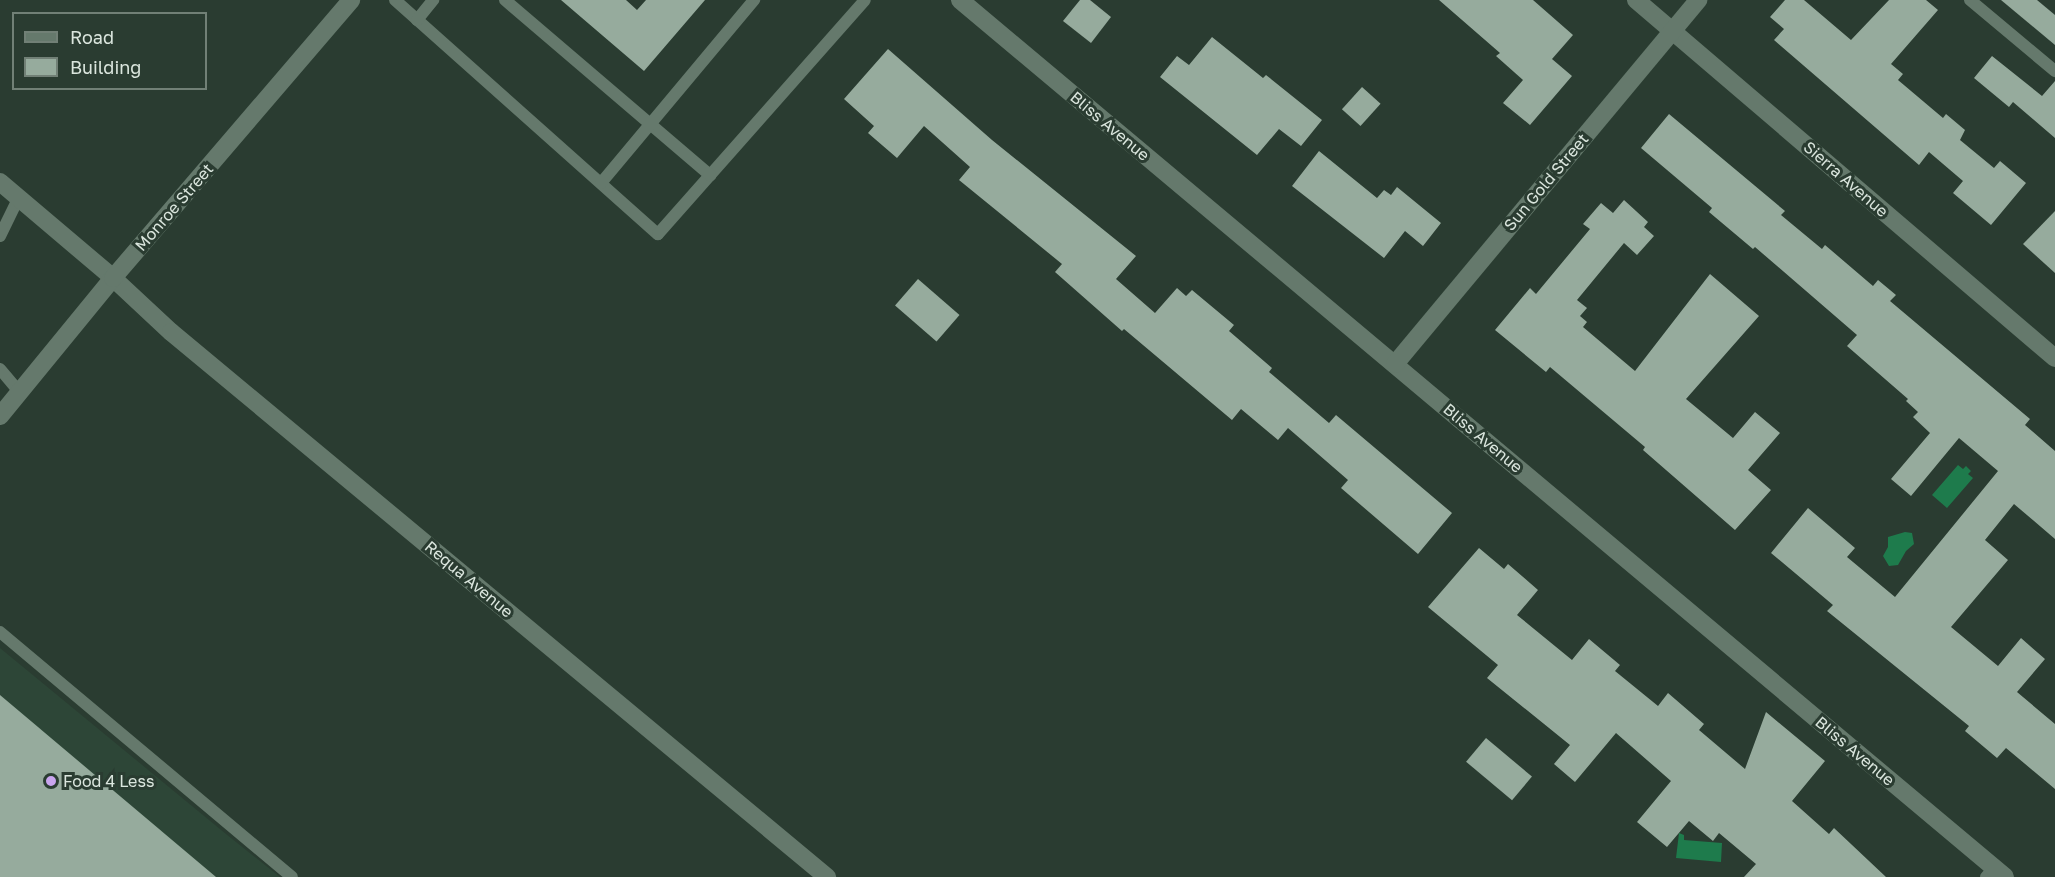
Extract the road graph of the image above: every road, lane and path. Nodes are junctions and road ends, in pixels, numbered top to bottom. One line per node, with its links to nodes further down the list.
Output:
1 (351, 0): 20 (street, Monroe Street)
2 (395, 0): 11 (lane)
3 (434, 0): 11 (lane)
4 (505, 0): 14 (lane)
5 (754, 0): 14 (lane)
6 (865, 0): 15 (lane)
7 (960, 0): 22 (street, Bliss Avenue)
8 (1636, 0): 12 (street, Sierra Avenue)
9 (1698, 0): 12 (street, Sun Gold Street)
10 (1970, 0): 13 (lane)
11 (417, 20): 17 (lane)
12 (1672, 30): 21 (street, Sierra Avenue); 22 (street, Sun Gold Street)
13 (2055, 71)
14 (651, 124): 15 (lane); 17 (lane)
15 (710, 175): 17 (lane)
16 (0, 182): 18 (street, Requa Avenue)
17 (601, 183)
18 (19, 197): 19 (lane); 20 (street, Requa Avenue)
19 (0, 236)
20 (113, 278): 24 (street, Monroe Street); 29 (street, Requa Avenue)
21 (2055, 358)
22 (1395, 364): 27 (street, Bliss Avenue)
23 (0, 369): 24 (lane)
24 (20, 392): 25 (street, Monroe Street)
25 (0, 416)
26 (0, 632): 28 (lane)
27 (1995, 874)
28 (286, 875)
29 (827, 877)

